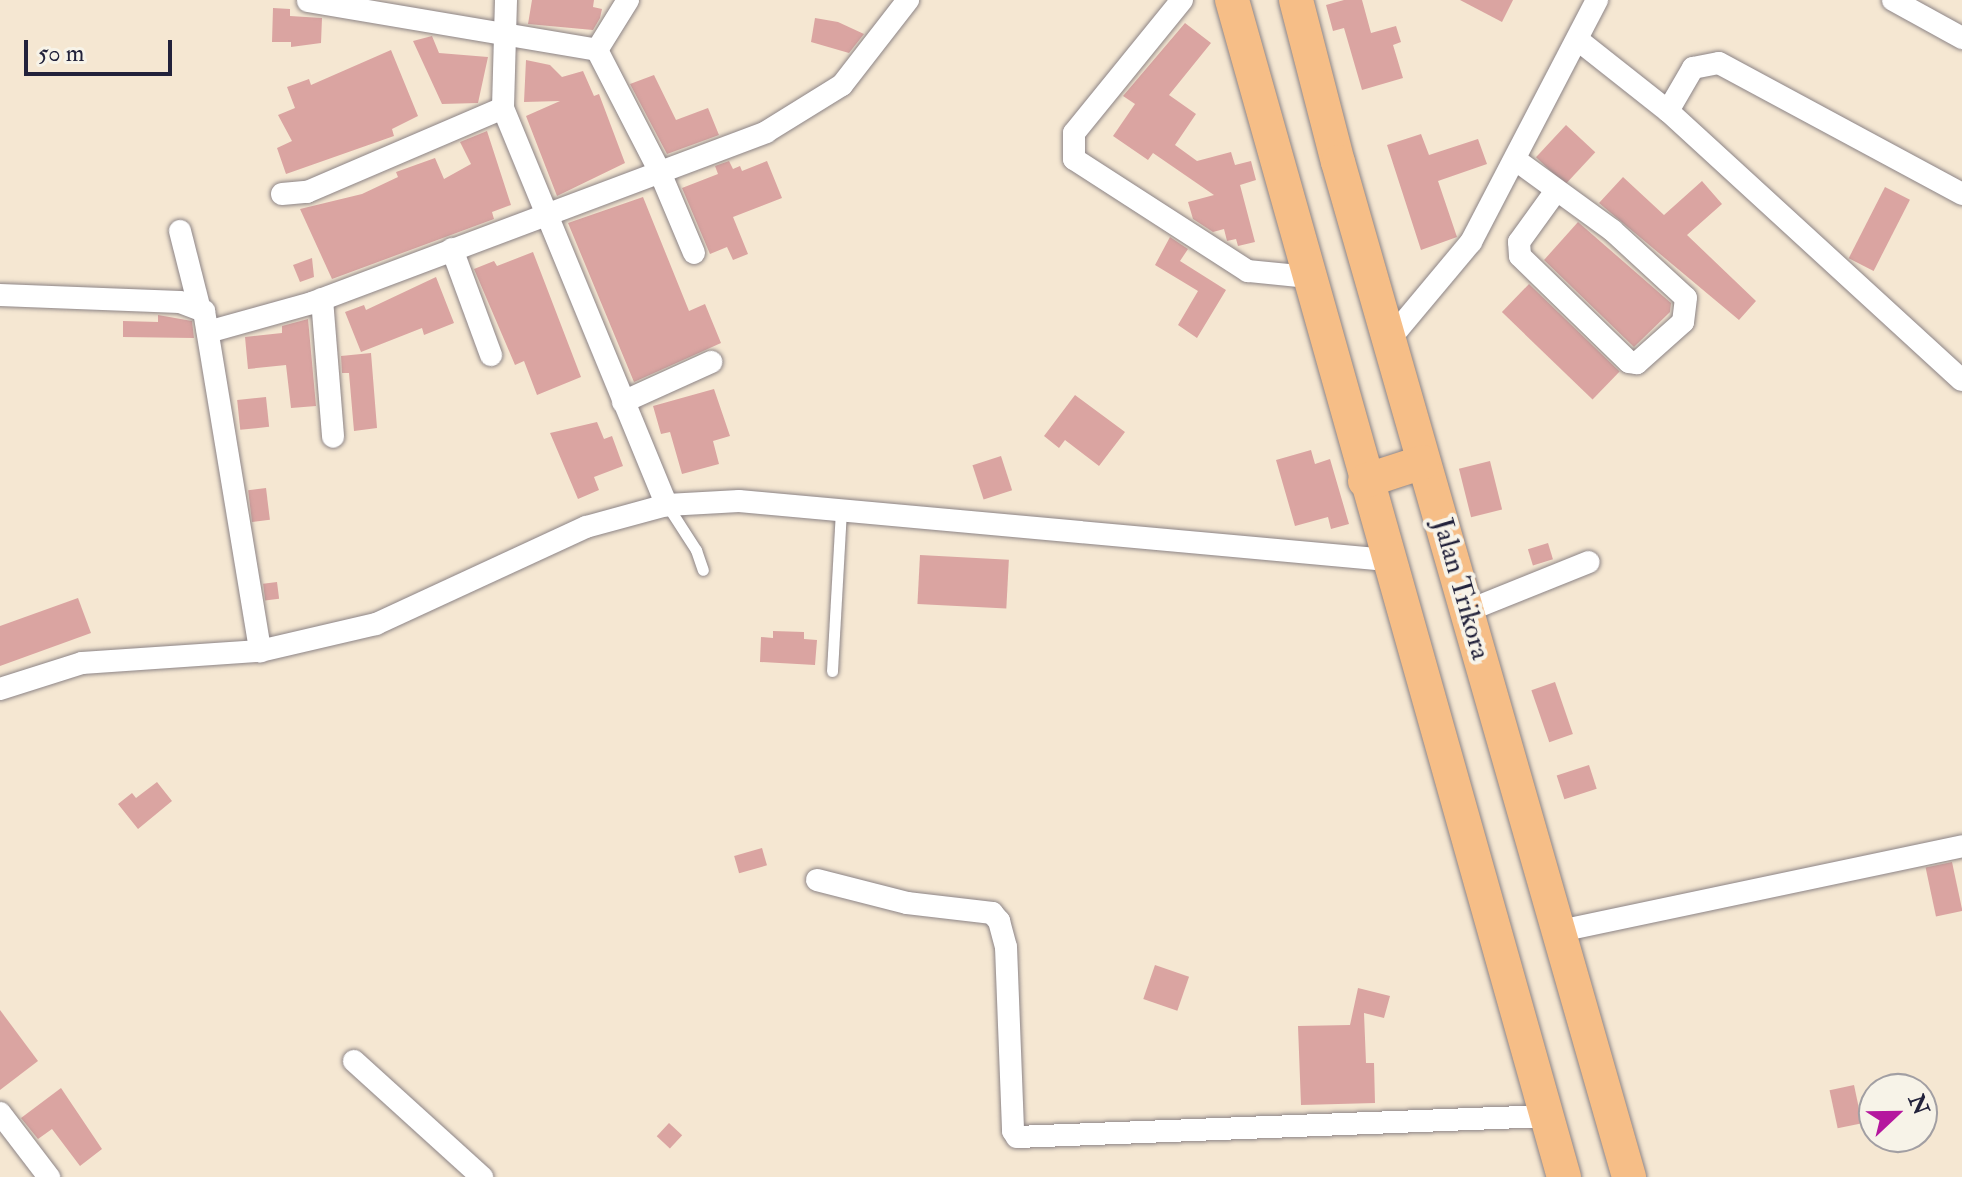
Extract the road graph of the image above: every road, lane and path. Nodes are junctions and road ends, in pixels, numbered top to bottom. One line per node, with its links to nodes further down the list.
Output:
1 (506, 0): 10 (street)
2 (628, 0): 13 (street)
3 (908, 0): 17 (street)
4 (1182, 0): 25 (street)
5 (1232, 0): 25 (main road)
6 (1296, 0): 30 (main road, Jalan Trikora)
7 (1597, 0): 12 (street)
8 (1893, 0): 11 (street)
9 (308, 1): 10 (street)
10 (504, 31): 13 (street); 14 (street)
11 (1962, 38)
12 (1578, 40): 15 (street); 16 (street)
13 (597, 50): 17 (street)
14 (503, 108): 19 (street); 21 (street)
15 (1668, 111): 20 (street); 33 (street)
16 (1516, 160): 18 (street); 30 (street)
17 (659, 170): 21 (street); 24 (street)
18 (1555, 192): 18 (street)
19 (282, 194)
20 (1962, 194)
21 (543, 213): 23 (street); 34 (street)
22 (180, 231): 28 (street)
23 (452, 249): 27 (street); 31 (street)
24 (694, 253)
25 (1308, 277): 37 (main road)
26 (0, 295): 28 (street)
27 (322, 299): 29 (street); 35 (street)
28 (199, 306): 29 (street)
29 (208, 332): 44 (street)
30 (1389, 340): 36 (main road, Jalan Trikora)
31 (491, 355)
32 (711, 362): 34 (street)
33 (1962, 380)
34 (623, 402): 38 (street)
35 (333, 437)
36 (1423, 462): 37 (main road); 43 (main road, Jalan Trikora)
37 (1365, 481): 40 (main road)
38 (667, 505): 39 (street); 42 (lane); 44 (street)
39 (841, 510): 40 (street); 45 (lane)
40 (1387, 560): 52 (main road)
41 (1589, 562): 43 (street)
42 (703, 570)
43 (1467, 611): 49 (main road, Jalan Trikora)
44 (260, 651): 46 (street)
45 (832, 671)
46 (0, 689)
47 (1962, 846): 49 (street)
48 (817, 880): 52 (street)
49 (1560, 931): 56 (main road, Jalan Trikora)
50 (354, 1061): 54 (street)
51 (0, 1113): 53 (street)
52 (1547, 1116): 55 (main road)
53 (49, 1177)
54 (482, 1177)
55 (1564, 1177)
56 (1629, 1177)

